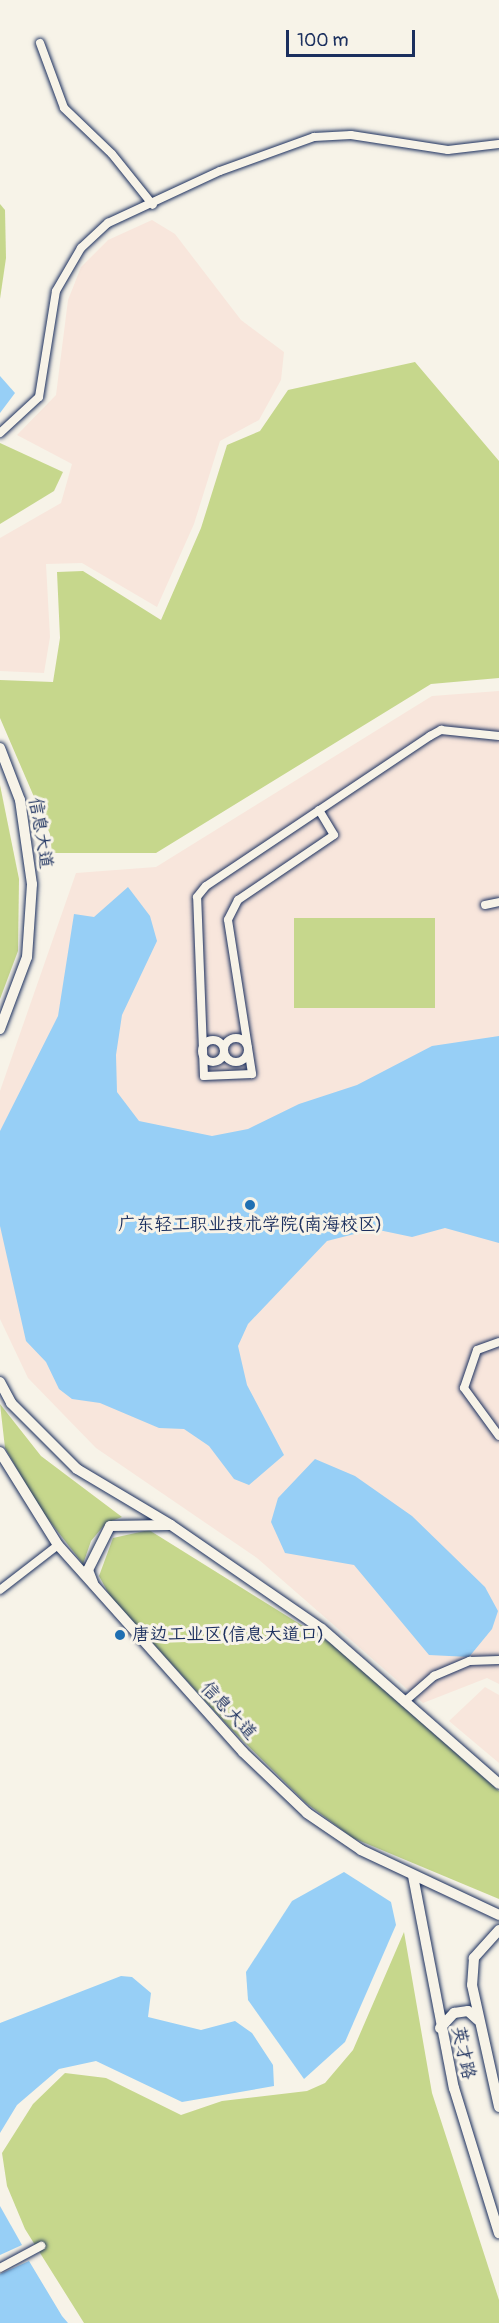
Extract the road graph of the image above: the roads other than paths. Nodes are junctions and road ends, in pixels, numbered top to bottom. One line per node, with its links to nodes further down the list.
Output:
1 (40, 43): 3 (street)
2 (499, 144): 3 (street)
3 (153, 205): 4 (street)
4 (0, 433)
5 (499, 736): 7 (street)
6 (0, 748): 10 (main road, 信息大道)
7 (319, 810): 11 (street); 12 (street)
8 (499, 902): 9 (street)
9 (484, 905)
10 (0, 1029)
11 (248, 1050): 12 (street); 13 (street); 13 (street)
12 (202, 1051): 13 (street); 13 (street)
13 (224, 1051)
14 (499, 1342): 16 (street)
15 (0, 1382): 18 (main road)
16 (499, 1436)
17 (0, 1452): 19 (main road, 信息大道)
18 (171, 1525): 20 (main road); 23 (main road)
19 (58, 1545): 20 (main road, 信息大道); 21 (street)
20 (95, 1588): 25 (main road, 信息大道)
21 (0, 1590)
22 (499, 1660): 23 (street)
23 (404, 1702): 24 (main road)
24 (499, 1784)
25 (413, 1876): 26 (main road, 信息大道); 29 (main road, 英才路)
26 (499, 1915)
27 (499, 1930): 28 (main road)
28 (478, 2020): 29 (main road); 30 (main road)
29 (440, 2028): 31 (main road, 英才路)
30 (499, 2107)
31 (499, 2233)
32 (41, 2246): 33 (street)
33 (0, 2268)

